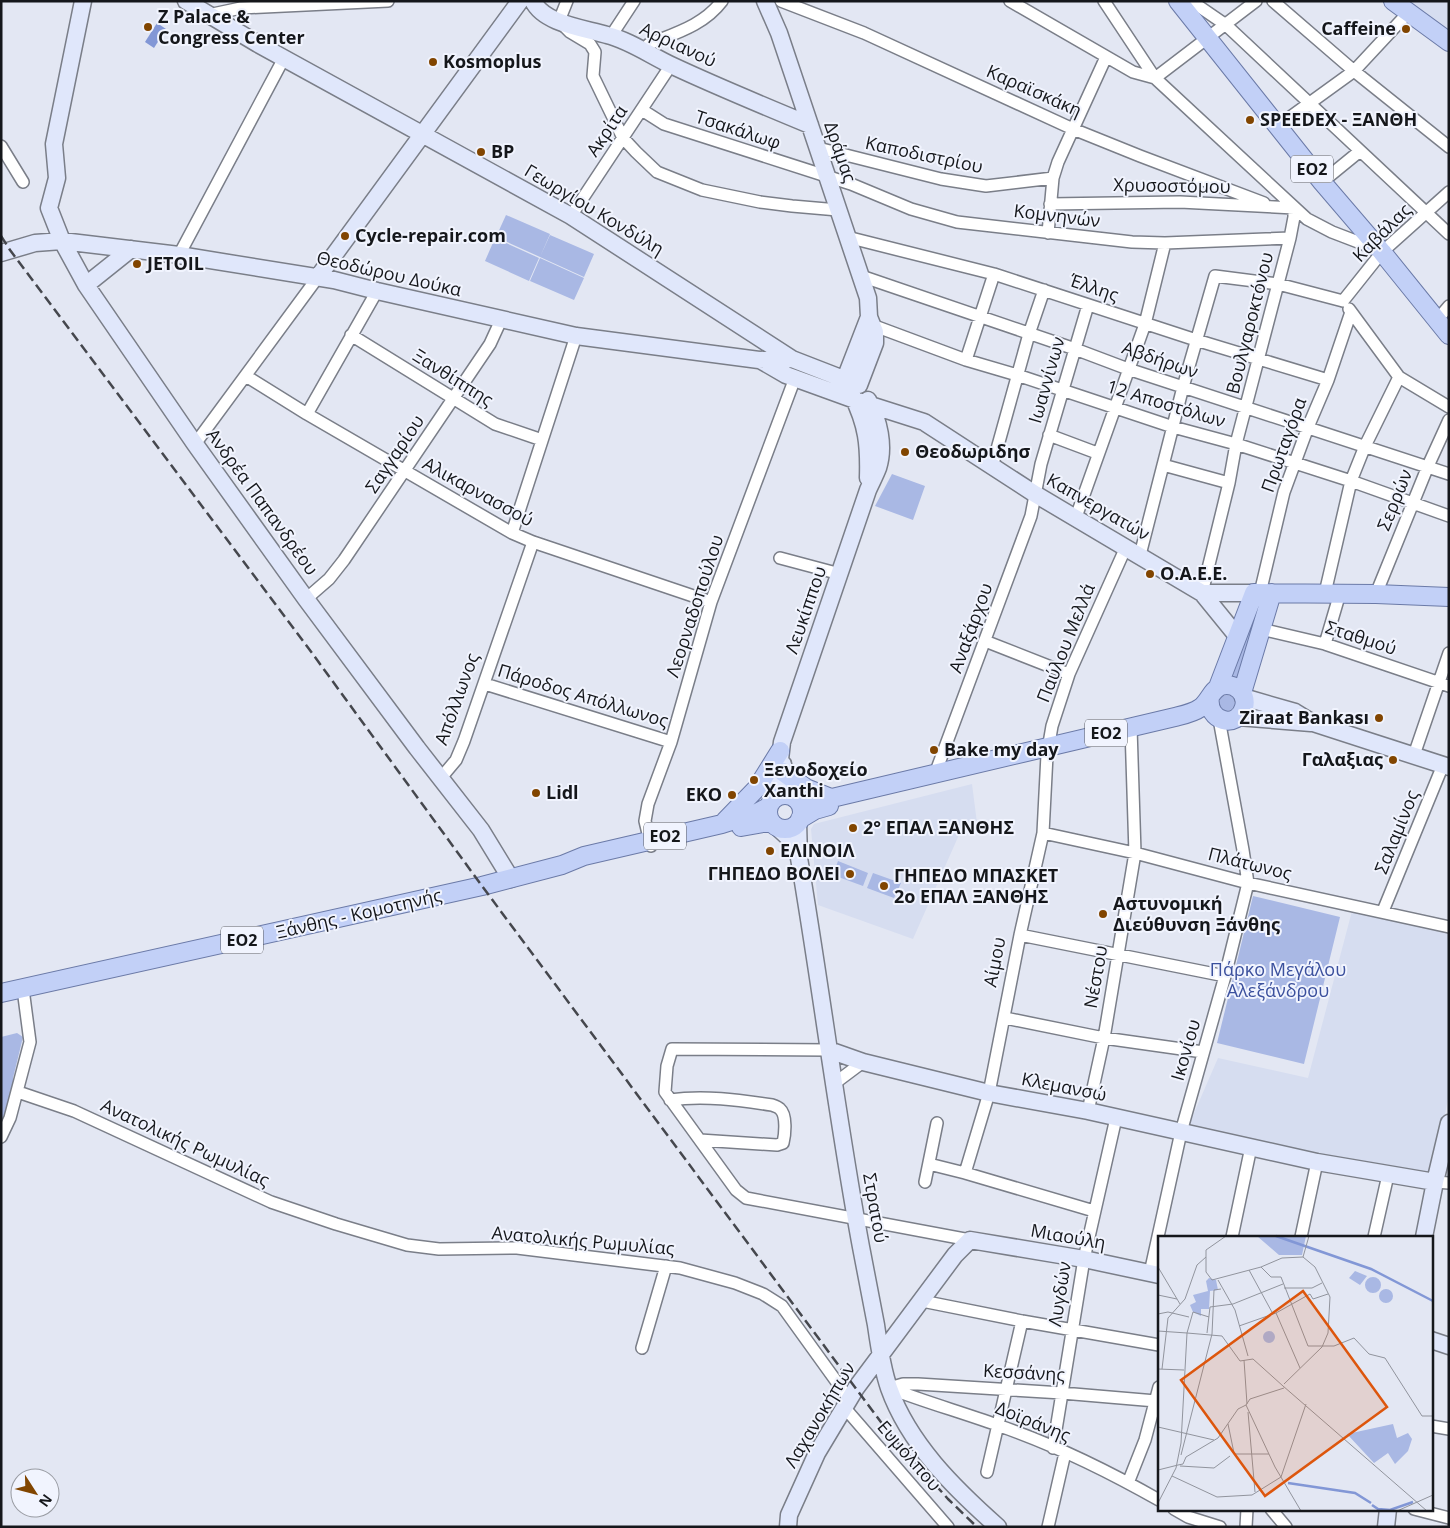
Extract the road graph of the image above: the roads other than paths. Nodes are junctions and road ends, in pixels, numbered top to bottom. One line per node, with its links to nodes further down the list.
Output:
1 (83, 1): 56 (street, Ανδρέα Παπανδρέου)
2 (186, 1): 18 (street, Γεωργίου Κονδύλη)
3 (388, 1): 18 (street)
4 (520, 1): 35 (street)
5 (533, 1): 19 (street, Αρριανού)
6 (566, 1): 19 (street)
7 (634, 1): 21 (street)
8 (722, 1): 24 (street)
9 (1010, 1): 25 (street)
10 (1104, 1): 29 (street)
11 (1178, 1): 22 (main road, ΕΟ2)
12 (1191, 1): 20 (street)
13 (1256, 1): 20 (street)
14 (1273, 1): 28 (street)
15 (1393, 1): 17 (main road)
16 (773, 3): 32 (street, Δράμας); 34 (street, Καραϊσκάκη)
17 (1408, 13): 23 (main road); 28 (street)
18 (208, 15): 26 (street, Γεωργίου Κονδύλη)
19 (558, 21): 21 (street, Αρριανού); 36 (street)
20 (1226, 25): 22 (street); 30 (street)
21 (611, 36): 24 (street, Αρριανού)
22 (1208, 39): 29 (street); 33 (main road, ΕΟ2)
23 (1449, 42)
24 (644, 50): 27 (street, Αρριανού)
25 (1106, 57): 29 (street); 34 (street)
26 (284, 58): 35 (street, Γεωργίου Κονδύλη); 61 (street)
27 (671, 66): 31 (street, Ακρίτα); 32 (street, Αρριανού)
28 (1354, 72): 30 (street); 38 (street)
29 (1155, 78): 48 (street)
30 (1311, 104): 33 (street); 40 (street)
31 (642, 110): 36 (street, Ακρίτα); 41 (street, Τσακάλωφ)
32 (810, 125): 39 (street, Δράμας)
33 (1278, 126): 44 (main road, ΕΟ2)
34 (1073, 129): 42 (street); 47 (street, Καραϊσκάκη)
35 (422, 135): 51 (street, Γεωργίου Κονδύλη); 64 (street)
36 (623, 138): 49 (street); 51 (street, Ακρίτα)
37 (1, 146): 43 (street)
38 (1449, 147)
39 (818, 148): 41 (street, Δράμας); 42 (street, Καποδιστρίου)
40 (1360, 151): 44 (street); 50 (street)
41 (827, 177): 49 (street, Δράμας); 52 (street, Κομνηνών)
42 (1053, 178): 46 (street)
43 (23, 182)
44 (1322, 182): 60 (main road, ΕΟ2)
45 (1449, 192): 50 (street, Καβάλας)
46 (1050, 204): 47 (street, Χρυσοστόμου); 52 (street)
47 (1275, 207): 48 (street, Χρυσοστόμου)
48 (1294, 208): 55 (street, Βουλγαροκτόνου); 60 (street)
49 (838, 210): 54 (street, Δράμας)
50 (1426, 212): 53 (street); 60 (street, Καβάλας)
51 (571, 216): 85 (street, Γεωργίου Κονδύλη)
52 (1048, 233): 57 (street, Κομνηνών)
53 (1449, 234)
54 (847, 237): 62 (street, Έλλης); 63 (street, Δράμας)
55 (1290, 238): 57 (street, Κομνηνών); 65 (street, Βουλγαροκτόνου)
56 (62, 241): 58 (street, Θεοδώρου Δούκα); 59 (street, Θεοδώρου Δούκα); 66 (street, Ανδρέα Παπανδρέου)
57 (1165, 243): 77 (street)
58 (131, 249): 61 (street, Θεοδώρου Δούκα); 66 (street)
59 (6, 252)
60 (1382, 252): 69 (street, Καβάλας); 75 (main road, ΕΟ2)
61 (179, 255): 64 (street, Θεοδώρου Δούκα)
62 (994, 274): 67 (street, Έλλης); 73 (street)
63 (860, 276): 73 (street, Αβδήρων); 76 (street, Δράμας)
64 (318, 278): 68 (street, Θεοδώρου Δούκα); 90 (street)
65 (1278, 284): 69 (street); 82 (street, Παύλου Μελλά); 84 (street, Βουλγαροκτόνου)
66 (86, 285): 110 (street, Ανδρέα Παπανδρέου)
67 (1044, 290): 70 (street, Έλλης); 78 (street)
68 (377, 291): 74 (street, Θεοδώρου Δούκα); 79 (street)
69 (1343, 302): 72 (street)
70 (1088, 305): 77 (street, Έλλης); 83 (street, Ιωαννίνων)
71 (1449, 306): 75 (street)
72 (1351, 312): 91 (street); 93 (street, Πρωταγόρα)
73 (980, 318): 78 (street, Αβδήρων); 87 (street)
74 (501, 320): 81 (street, Θεοδώρου Δούκα); 97 (street, Σαγγαρίου)
75 (1437, 320): 80 (main road, ΕΟ2)
76 (871, 321): 87 (street, 12 Αποστόλων); 95 (street, Δράμας)
77 (1144, 324): 82 (street, Έλλης); 88 (street)
78 (1029, 334): 83 (street, Αβδήρων); 89 (street)
79 (351, 335): 97 (street, Ξανθίππης); 102 (street)
80 (1449, 335)
81 (576, 336): 86 (street, Θεοδώρου Δούκα); 109 (street)
82 (1196, 340): 84 (street, Έλλης); 94 (street, Παύλου Μελλά)
83 (1075, 349): 88 (street, Αβδήρων); 96 (street, Ιωαννίνων)
84 (1258, 358): 93 (street, Έλλης); 99 (street, Βουλγαροκτόνου)
85 (792, 359): 86 (street, Θεοδώρου Δούκα); 95 (street, Θεοδώρου Δούκα)
86 (759, 360): 92 (street, Θεοδώρου Δούκα)
87 (966, 360): 89 (street, 12 Αποστόλων)
88 (1128, 369): 94 (street, Αβδήρων); 101 (street)
89 (1017, 375): 96 (street, 12 Αποστόλων); 117 (street)
90 (246, 376): 102 (street, Αλικαρνασσού); 110 (street)
91 (1398, 377): 100 (street); 112 (street)
92 (795, 378): 95 (street, Θεοδώρου Δούκα); 138 (street, Λεορναδοπούλου)
93 (1328, 380): 106 (street, Πρωταγόρα)
94 (1183, 387): 99 (street, Αβδήρων); 105 (street, Παύλου Μελλά)
95 (853, 388): 98 (street, Καπνεργατών); 122 (street, Λευκίππου)
96 (1064, 391): 101 (street, 12 Αποστόλων); 108 (street, Ιωαννίνων)
97 (454, 399): 109 (street, Ξανθίππης); 118 (street, Σαγγαρίου)
98 (871, 405): 104 (street, Καπνεργατών); 107 (street, Λευκίππου)
99 (1246, 407): 106 (street, Αβδήρων); 111 (street, Βουλγαροκτόνου)
100 (1449, 407)
101 (1115, 408): 105 (street, 12 Αποστόλων); 113 (street)
102 (307, 414): 118 (street, Αλικαρνασσού)
103 (1449, 420): 116 (street, Σερρών)
104 (924, 422): 107 (street); 117 (street, Καπνεργατών)
105 (1173, 427): 111 (street, 12 Αποστόλων); 115 (street, Παύλου Μελλά)
106 (1308, 427): 112 (street, Αβδήρων); 114 (street, Πρωταγόρα)
107 (879, 433): 122 (street, Λευκίππου)
108 (1049, 435): 113 (street); 123 (street, Ιωαννίνων)
109 (542, 440): 127 (street)
110 (196, 444): 137 (street, Ανδρέα Παπανδρέου)
111 (1236, 444): 114 (street, 12 Αποστόλων); 121 (street, Βουλγαροκτόνου)
112 (1365, 446): 116 (street, Αβδήρων); 120 (street)
113 (1097, 453): 126 (street)
114 (1294, 463): 120 (street, 12 Αποστόλων); 133 (street, Πρωταγόρα)
115 (1163, 466): 121 (street); 129 (street, Παύλου Μελλά)
116 (1428, 466): 119 (street, Αβδήρων); 124 (street, Σερρών)
117 (992, 467): 123 (street, Καπνεργατών)
118 (405, 471): 127 (street, Αλικαρνασσού); 137 (street, Σαγγαρίου)
119 (1449, 474)
120 (1351, 481): 124 (street, 12 Αποστόλων); 134 (street)
121 (1229, 483): 132 (street, Βουλγαροκτόνου)
122 (868, 490): 131 (street, Λευκίππου)
123 (1035, 494): 126 (street, Καπνεργατών); 141 (street, Αναξάρχου)
124 (1413, 504): 125 (street, 12 Αποστόλων); 135 (street, Σερρών)
125 (1449, 516)
126 (1076, 517): 129 (street, Καπνεργατών)
127 (512, 533): 128 (street, Αλικαρνασσού)
128 (533, 542): 138 (street, Αλικαρνασσού); 145 (street, Απόλλωνος)
129 (1133, 551): 132 (street, Καπνεργατών); 144 (street, Παύλου Μελλά)
130 (780, 558): 131 (street)
131 (840, 574): 154 (street, Λευκίππου)
132 (1202, 593): 133 (street); 140 (street)
133 (1262, 593): 134 (main road); 139 (main road); 140 (main road)
134 (1332, 593): 135 (main road); 142 (street)
135 (1376, 594): 136 (main road)
136 (1449, 597)
137 (306, 599): 160 (street, Ανδρέα Παπανδρέου)
138 (711, 602): 153 (street, Λεορναδοπούλου)
139 (1261, 630): 142 (street, Σταθμού); 148 (main road)
140 (1236, 636): 147 (main road)
141 (985, 642): 144 (street); 159 (street, Αναξάρχου)
142 (1325, 644): 146 (street, Σταθμού)
143 (1449, 653): 146 (street)
144 (1069, 674): 155 (street, Παύλου Μελλά)
145 (484, 684): 153 (street, Πάροδος Απόλλωνος); 160 (street, Απόλλωνος)
146 (1444, 684): 156 (street)
147 (1214, 692): 148 (main road); 150 (main road); 152 (main road, ΕΟ2)
148 (1243, 695): 149 (main road); 151 (street)
149 (1238, 717): 150 (main road, ΕΟ2); 151 (street)
150 (1218, 718): 152 (main road, ΕΟ2); 171 (street, Ικονίου)
151 (1313, 723): 156 (street)
152 (1131, 731): 155 (main road, ΕΟ2); 168 (street, Νέστου)
153 (671, 742): 167 (street, Λεορναδοπούλου)
154 (781, 747): 158 (street, Λευκίππου); 163 (street, Λευκίππου); 165 (main road)
155 (1048, 751): 159 (main road, ΕΟ2); 164 (main road, ΕΟ2); 166 (street, Αίμου)
156 (1414, 755): 157 (street)
157 (1446, 766): 172 (street, Σαλαμίνος)
158 (783, 772): 161 (main road); 162 (street, Λευκίππου)
159 (935, 774): 161 (main road, ΕΟ2)
160 (440, 779): 170 (street)
161 (832, 798): 162 (main road, ΕΟ2)
162 (796, 799): 163 (main road, ΕΟ2); 164 (main road)
163 (772, 815): 164 (main road, ΕΟ2); 165 (main road, ΕΟ2); 167 (main road, ΕΟ2); 169 (street, Στρατού)
164 (799, 820): 169 (street, Στρατού)
165 (722, 824): 167 (main road, ΕΟ2)
166 (1043, 833): 168 (street, Πλάτωνος); 174 (street, Αίμου)
167 (650, 844): 170 (main road, ΕΟ2)
168 (1136, 853): 171 (street, Πλάτωνος); 175 (street, Νέστου)
169 (799, 858): 181 (street, Στρατού)
170 (511, 879): 177 (main road, Ξάνθης - Κομοτηνής / ΕΟ2)
171 (1248, 883): 172 (street, Πλάτωνος); 176 (street, Ικονίου)
172 (1383, 911): 173 (street, Πλάτωνος)
173 (1448, 923)
174 (1020, 935): 175 (street); 179 (street, Αίμου)
175 (1118, 954): 176 (street); 180 (street, Νέστου)
176 (1225, 976): 182 (street, Ικονίου)
177 (22, 989): 178 (main road, Ξάνθης - Κομοτηνής / ΕΟ2); 185 (street)
178 (1, 993)
179 (1005, 1018): 180 (street); 186 (street, Αίμου)
180 (1104, 1038): 182 (street); 188 (street, Νέστου)
181 (829, 1050): 183 (street, Κλεμανσώ); 184 (street, Στρατού); 187 (street, Κλεμανσώ)
182 (1203, 1052): 192 (street, Ικονίου)
183 (863, 1062): 184 (street); 186 (street, Κλεμανσώ)
184 (835, 1083): 204 (street, Στρατού)
185 (18, 1092): 193 (street); 213 (street, Ανατολικής Ρωμυλίας)
186 (989, 1093): 188 (street, Κλεμανσώ); 199 (street, Αίμου)
187 (670, 1100): 194 (street); 194 (street)
188 (1088, 1111): 189 (street, Κλεμανσώ)
189 (1116, 1118): 192 (street, Κλεμανσώ); 203 (street, Λυγδών)
190 (937, 1123): 198 (street)
191 (1449, 1123): 196 (street)
192 (1181, 1132): 195 (street, Κλεμανσώ); 205 (street, Ικονίου)
193 (1, 1137)
194 (700, 1140): 204 (street)
195 (1251, 1147): 197 (street, Κλεμανσώ); 206 (street)
196 (1446, 1147): 202 (street)
197 (1317, 1162): 200 (street, Κλεμανσώ); 207 (street)
198 (929, 1164): 199 (street); 201 (street)
199 (965, 1173): 203 (street)
200 (1388, 1175): 202 (street, Κλεμανσώ); 208 (street)
201 (925, 1182)
202 (1442, 1182): 209 (street)
203 (1094, 1211): 212 (street, Λυγδών)
204 (856, 1217): 210 (street); 222 (street, Στρατού)
205 (1162, 1236)
206 (1232, 1236)
207 (1301, 1236)
208 (1374, 1236)
209 (1424, 1236)
210 (970, 1240): 212 (street, Μιαούλη); 215 (street)
211 (1158, 1258): 214 (street, Ικονίου)
212 (1084, 1259): 214 (street, Μιαούλη); 217 (street, Λυγδών)
213 (666, 1266): 221 (street); 228 (street, Ανατολικής Ρωμυλίας)
214 (1155, 1274)
215 (922, 1301): 216 (street); 222 (street)
216 (1022, 1321): 217 (street); 224 (street)
217 (1072, 1330): 219 (street); 226 (street, Λυγδών)
218 (1432, 1340): 220 (street)
219 (1158, 1345)
220 (1449, 1346)
221 (642, 1348)
222 (881, 1355): 223 (street, Στρατού); 228 (street, Λαχανοκήπων)
223 (889, 1388): 224 (street, Κεσσάνης); 229 (street, Δοϊράνης); 245 (street, Στρατού)
224 (1006, 1390): 226 (street, Κεσσάνης); 229 (street)
225 (1158, 1392): 227 (street)
226 (1062, 1393): 227 (street, Κεσσάνης); 232 (street, Λυγδών)
227 (1156, 1401): 235 (street)
228 (847, 1403): 243 (street, Λαχανοκήπων); 244 (street, Ευμόλπου)
229 (998, 1425): 232 (street, Δοϊράνης); 234 (street)
230 (1432, 1426): 231 (street)
231 (1449, 1429)
232 (1053, 1448): 233 (street, Δοϊράνης)
233 (1065, 1453): 235 (street, Δοϊράνης); 246 (street)
234 (987, 1472)
235 (1128, 1483): 236 (street, Δοϊράνης)
236 (1158, 1499)
237 (1176, 1510): 247 (street)
238 (1247, 1510): 248 (street)
239 (1272, 1510): 249 (street)
240 (1388, 1510): 250 (street)
241 (1418, 1510): 242 (street)
242 (1449, 1518)
243 (788, 1527)
244 (948, 1527)
245 (998, 1527)
246 (1048, 1527)
247 (1220, 1527)
248 (1246, 1527)
249 (1286, 1527)
250 (1386, 1527)

